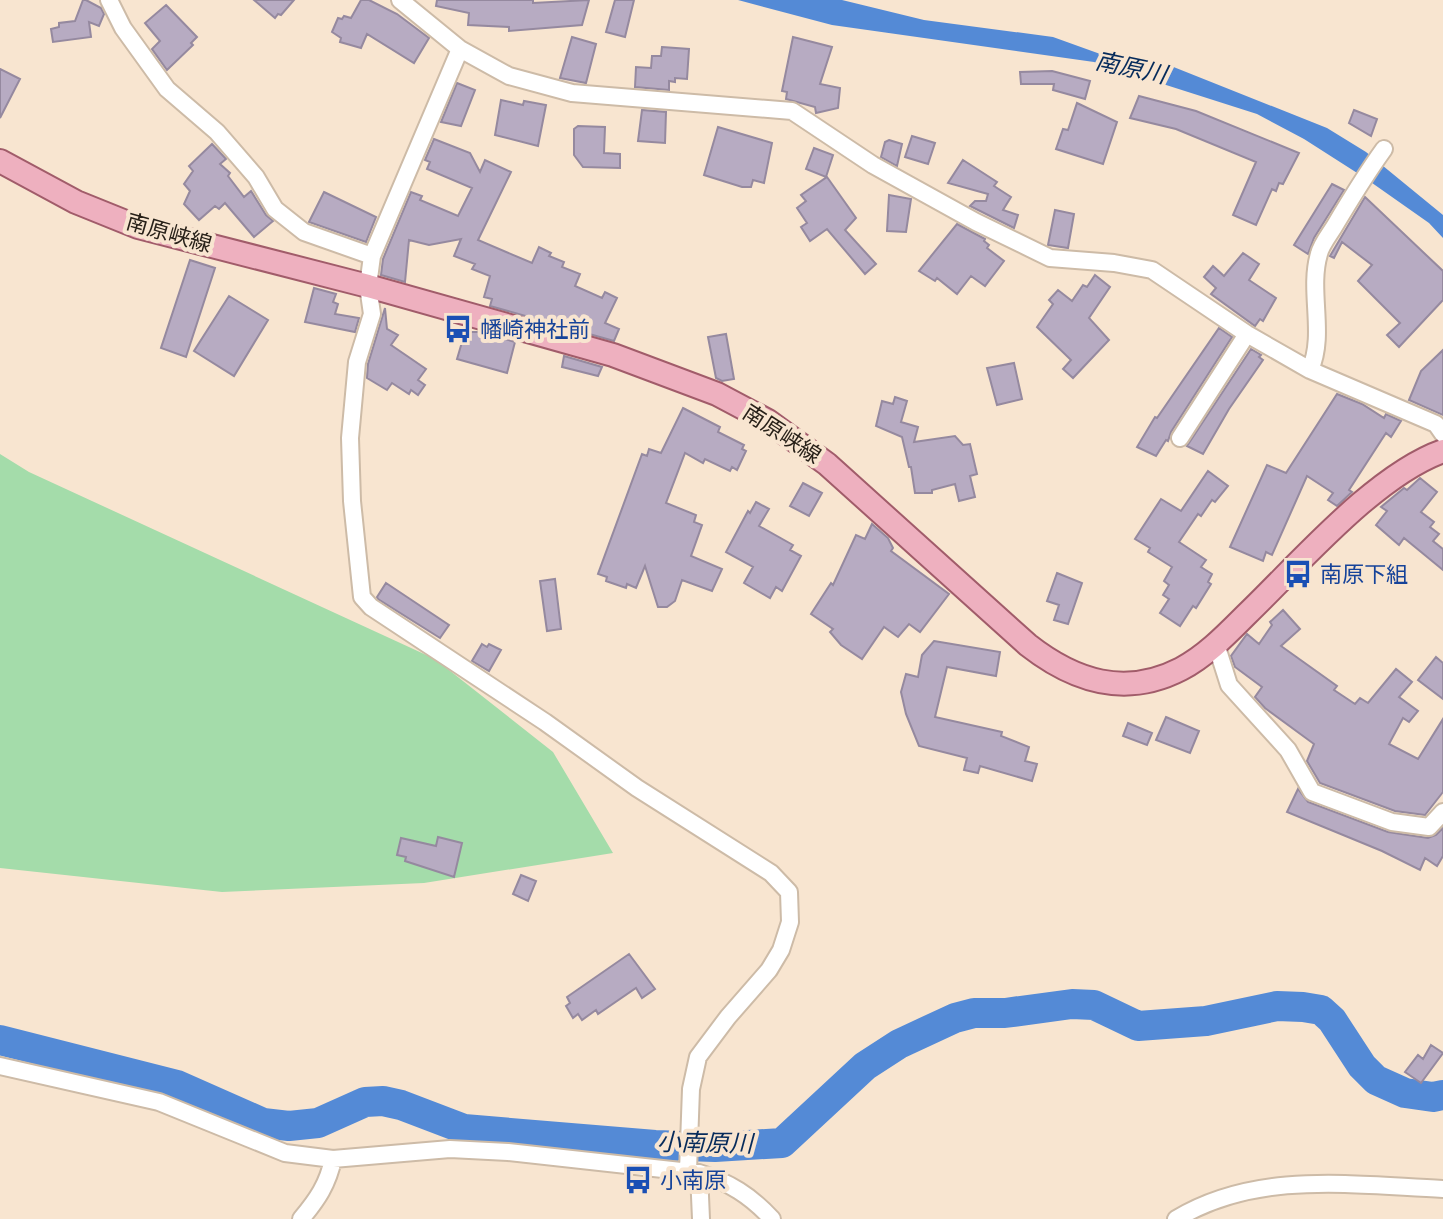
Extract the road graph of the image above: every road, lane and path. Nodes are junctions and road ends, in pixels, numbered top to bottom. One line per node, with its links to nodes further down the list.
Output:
1 (109, 0): 8 (street)
2 (400, 0): 4 (street)
3 (426, 0): 4 (street)
4 (424, 21): 5 (street)
5 (460, 49): 8 (street); 10 (street)
6 (1384, 149): 11 (street)
7 (0, 161): 9 (main road, 南原峡線)
8 (372, 256): 9 (street)
9 (368, 286): 15 (main road, 南原峡線); 19 (street)
10 (1247, 334): 11 (street); 13 (street)
11 (1310, 370): 12 (street)
12 (1443, 434)
13 (1180, 438)
14 (1443, 451): 15 (main road, 南原峡線)
15 (1216, 644): 16 (street)
16 (1443, 812)
17 (0, 1066): 18 (street)
18 (333, 1159): 19 (street); 21 (street)
19 (692, 1167): 22 (street); 23 (street)
20 (1443, 1189): 24 (street)
21 (301, 1219)
22 (701, 1219)
23 (772, 1219)
24 (1176, 1219)

